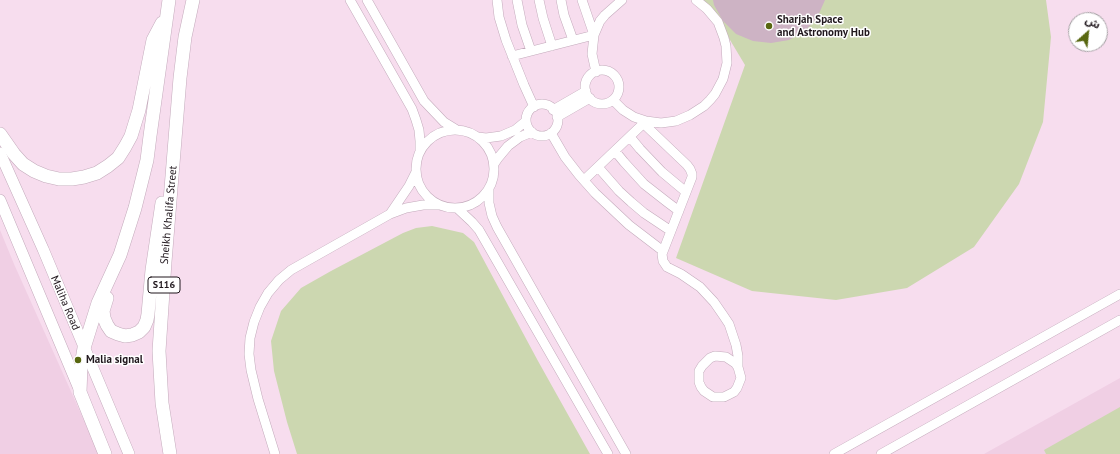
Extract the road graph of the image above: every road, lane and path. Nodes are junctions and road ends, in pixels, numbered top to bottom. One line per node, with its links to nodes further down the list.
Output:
1 (169, 0): 12 (highway)
2 (193, 0): 23 (highway, Sheikh Khalifa Street / S116)
3 (350, 0): 33 (street)
4 (367, 0): 26 (street)
5 (497, 0): 17 (street)
6 (517, 0): 16 (street)
7 (539, 0): 15 (street)
8 (561, 0): 14 (street)
9 (582, 0): 13 (street)
10 (622, 0): 13 (street)
11 (696, 0): 25 (street)
12 (166, 19): 29 (highway); 48 (highway)
13 (594, 35): 14 (street); 18 (street)
14 (573, 40): 15 (street)
15 (552, 46): 16 (street)
16 (531, 51): 17 (street)
17 (512, 56): 21 (street)
18 (596, 72): 19 (street); 20 (street)
19 (588, 95): 20 (street); 22 (street)
20 (613, 100): 25 (street)
21 (534, 107): 22 (street); 24 (street)
22 (555, 113): 28 (street)
23 (177, 115): 48 (highway); 56 (highway, Sheikh Khalifa Street / S116)
24 (526, 121): 27 (street); 30 (street)
25 (645, 122): 31 (street); 40 (street)
26 (457, 130): 30 (street); 33 (street)
27 (532, 132): 28 (street); 35 (street)
28 (551, 133): 38 (street)
29 (0, 134)
30 (478, 137): 35 (street)
31 (630, 137): 32 (street); 40 (street)
32 (615, 151): 36 (street); 44 (street)
33 (420, 152): 37 (street)
34 (0, 153): 51 (main road, Maliha Road)
35 (494, 164): 39 (street)
36 (598, 167): 38 (street); 46 (street)
37 (416, 172): 42 (street); 45 (street)
38 (584, 180): 47 (street)
39 (489, 188): 43 (street); 59 (street)
40 (686, 192): 44 (street)
41 (0, 200): 53 (main road, Maliha Road)
42 (440, 205): 43 (street); 45 (street)
43 (457, 208): 58 (street)
44 (679, 211): 46 (street)
45 (390, 214): 57 (street)
46 (671, 231): 47 (street)
47 (663, 251): 52 (street)
48 (120, 255): 51 (highway)
49 (1120, 294): 60 (street)
50 (1120, 320): 61 (street)
51 (84, 348): 53 (highway); 55 (main road, Maliha Road)
52 (738, 367): 52 (street)
53 (80, 392): 54 (highway)
54 (103, 453)
55 (129, 454)
56 (170, 454)
57 (275, 454)
58 (608, 454)
59 (626, 454)
60 (834, 454)
61 (880, 454)

